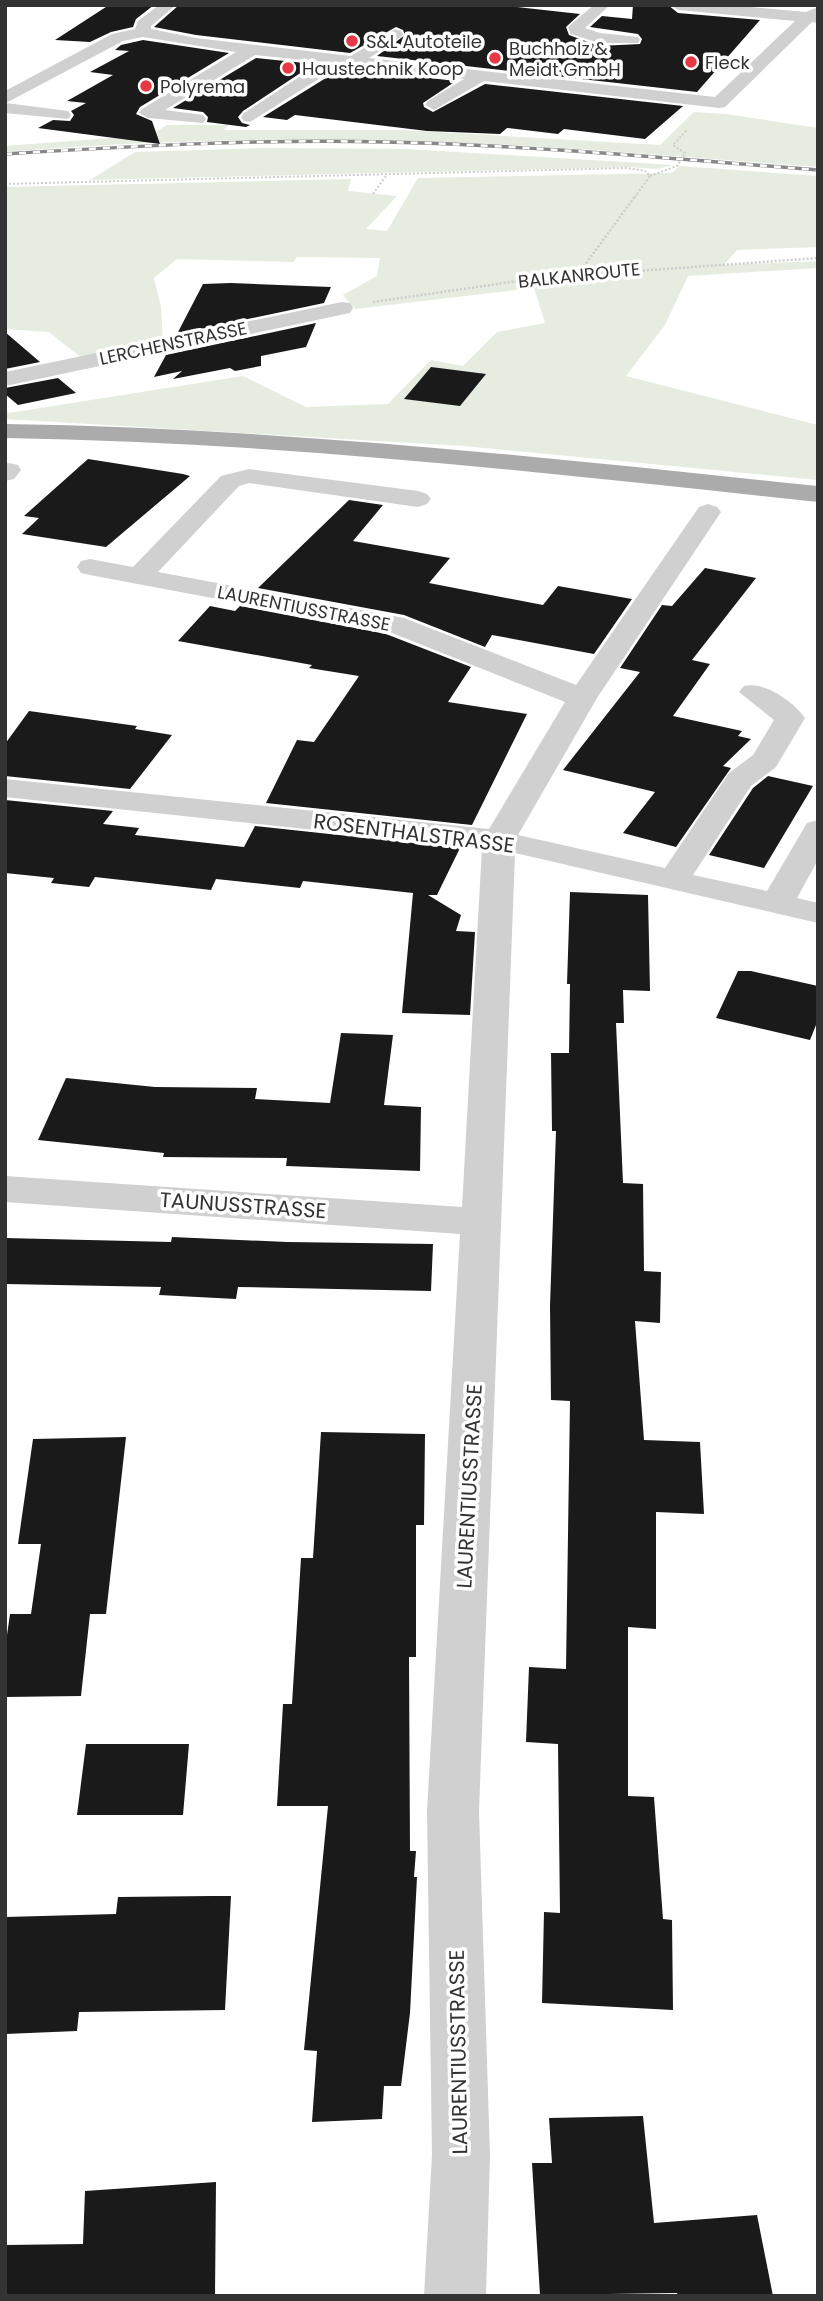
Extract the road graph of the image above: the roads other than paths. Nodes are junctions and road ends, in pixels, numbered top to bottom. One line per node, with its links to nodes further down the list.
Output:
1 (169, 5): 7 (street)
2 (603, 5): 9 (street)
3 (678, 5): 4 (street)
4 (734, 10): 5 (street); 6 (street)
5 (815, 16): 16 (street)
6 (721, 26)
7 (143, 32): 10 (street); 14 (street)
8 (396, 34): 12 (street)
9 (632, 40)
10 (251, 50): 12 (street); 22 (street)
11 (455, 57): 15 (street)
12 (346, 60): 15 (street); 21 (street)
13 (28, 66): 14 (street)
14 (62, 68): 17 (street)
15 (435, 71): 16 (street)
16 (480, 76): 18 (street)
17 (9, 94)
18 (434, 105)
19 (5, 108): 20 (street)
20 (62, 116)
21 (250, 117)
22 (197, 119)
23 (342, 308): 24 (street, LERCHENSTRASSE)
24 (5, 379)
25 (5, 431): 26 (main road)
26 (818, 494)
27 (418, 499): 30 (street)
28 (708, 512): 32 (street, LAURENTIUSSTRASSE)
29 (90, 567): 30 (street, LAURENTIUSSTRASSE)
30 (139, 576): 32 (street, LAURENTIUSSTRASSE)
31 (754, 692): 36 (street)
32 (582, 698): 35 (street, LAURENTIUSSTRASSE)
33 (5, 788): 35 (street, ROSENTHALSTRASSE)
34 (818, 830): 37 (street)
35 (499, 840): 36 (street, ROSENTHALSTRASSE); 40 (street, LAURENTIUSSTRASSE)
36 (673, 880): 37 (street, ROSENTHALSTRASSE)
37 (777, 904): 38 (street, ROSENTHALSTRASSE)
38 (818, 913)
39 (5, 1189): 40 (street, TAUNUSSTRASSE)
40 (482, 1222): 41 (street, LAURENTIUSSTRASSE)
41 (454, 2296)

